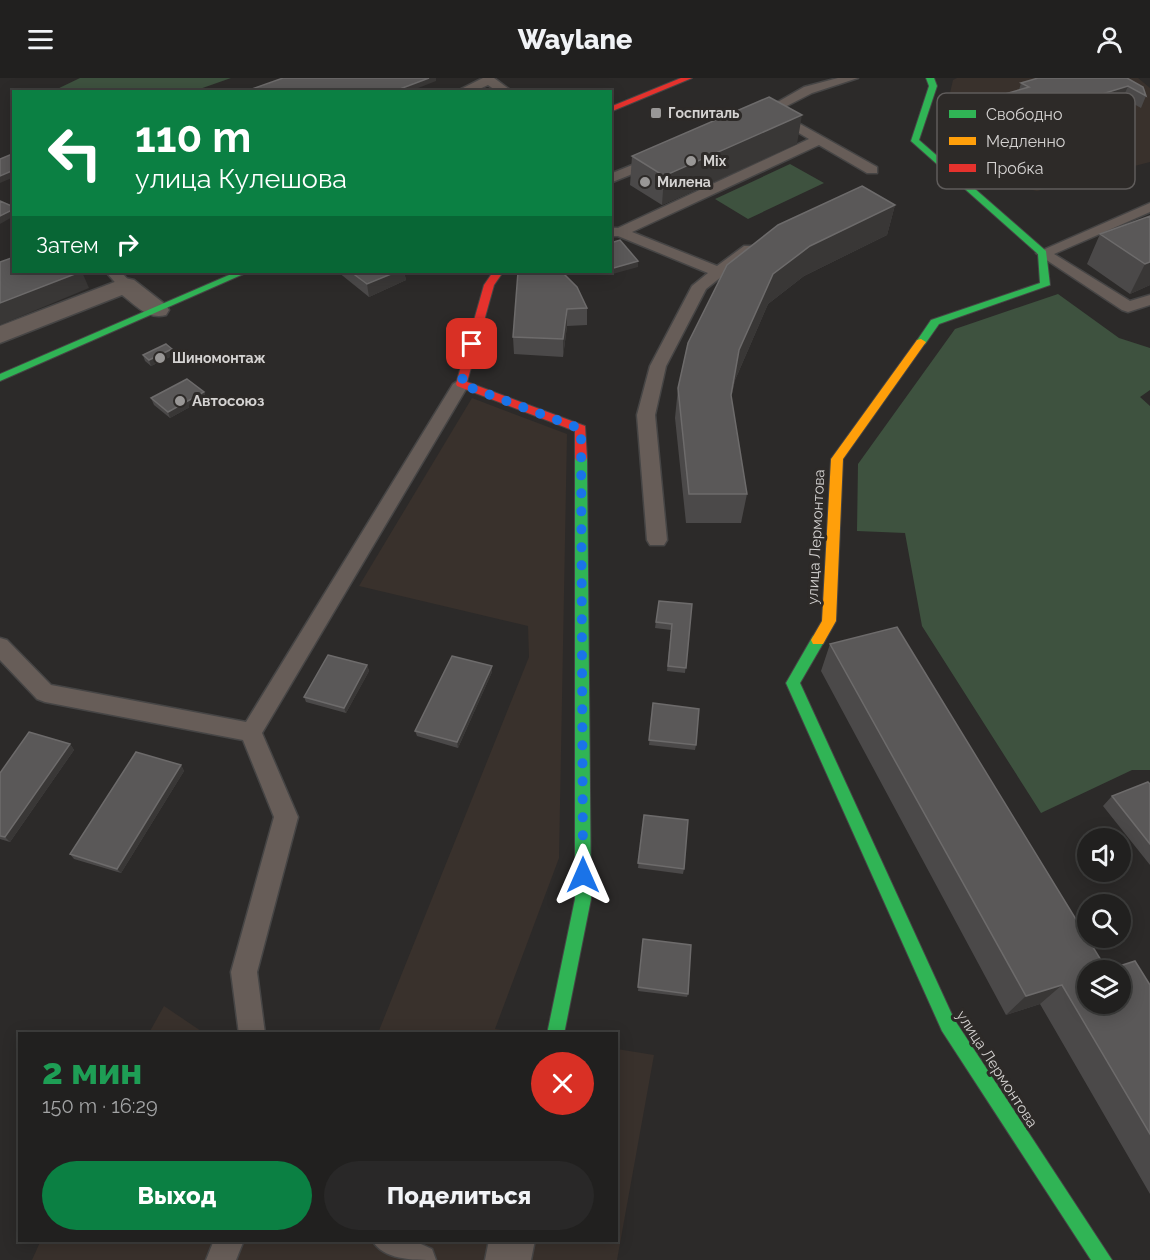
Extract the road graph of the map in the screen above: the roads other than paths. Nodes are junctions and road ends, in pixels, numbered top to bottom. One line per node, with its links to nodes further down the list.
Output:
1 (688, 78): 6 (street)
2 (852, 78): 7 (lane)
3 (930, 78): 9 (street)
4 (466, 90): 5 (lane)
5 (504, 90)
6 (612, 109)
7 (821, 139): 10 (lane); 14 (lane)
8 (674, 152): 11 (lane)
9 (937, 160)
10 (872, 170)
11 (612, 178)
12 (970, 189): 16 (street)
13 (1150, 207): 16 (lane)
14 (615, 232): 17 (lane)
15 (765, 240): 17 (lane)
16 (1043, 253): 21 (lane); 35 (street, улица Лермонтова)
17 (718, 272): 26 (lane)
18 (241, 273): 22 (street)
19 (497, 273): 25 (street)
20 (119, 278): 22 (street); 23 (street)
21 (1150, 300)
22 (157, 310): 24 (street)
23 (0, 334)
24 (0, 378)
25 (461, 384): 28 (lane); 30 (street)
26 (657, 540)
27 (0, 646): 28 (lane)
28 (251, 732): 29 (lane)
29 (252, 1032)
30 (555, 1032)
31 (228, 1242): 33 (lane)
32 (512, 1242): 34 (street)
33 (221, 1260)
34 (508, 1260)
35 (1102, 1260)

